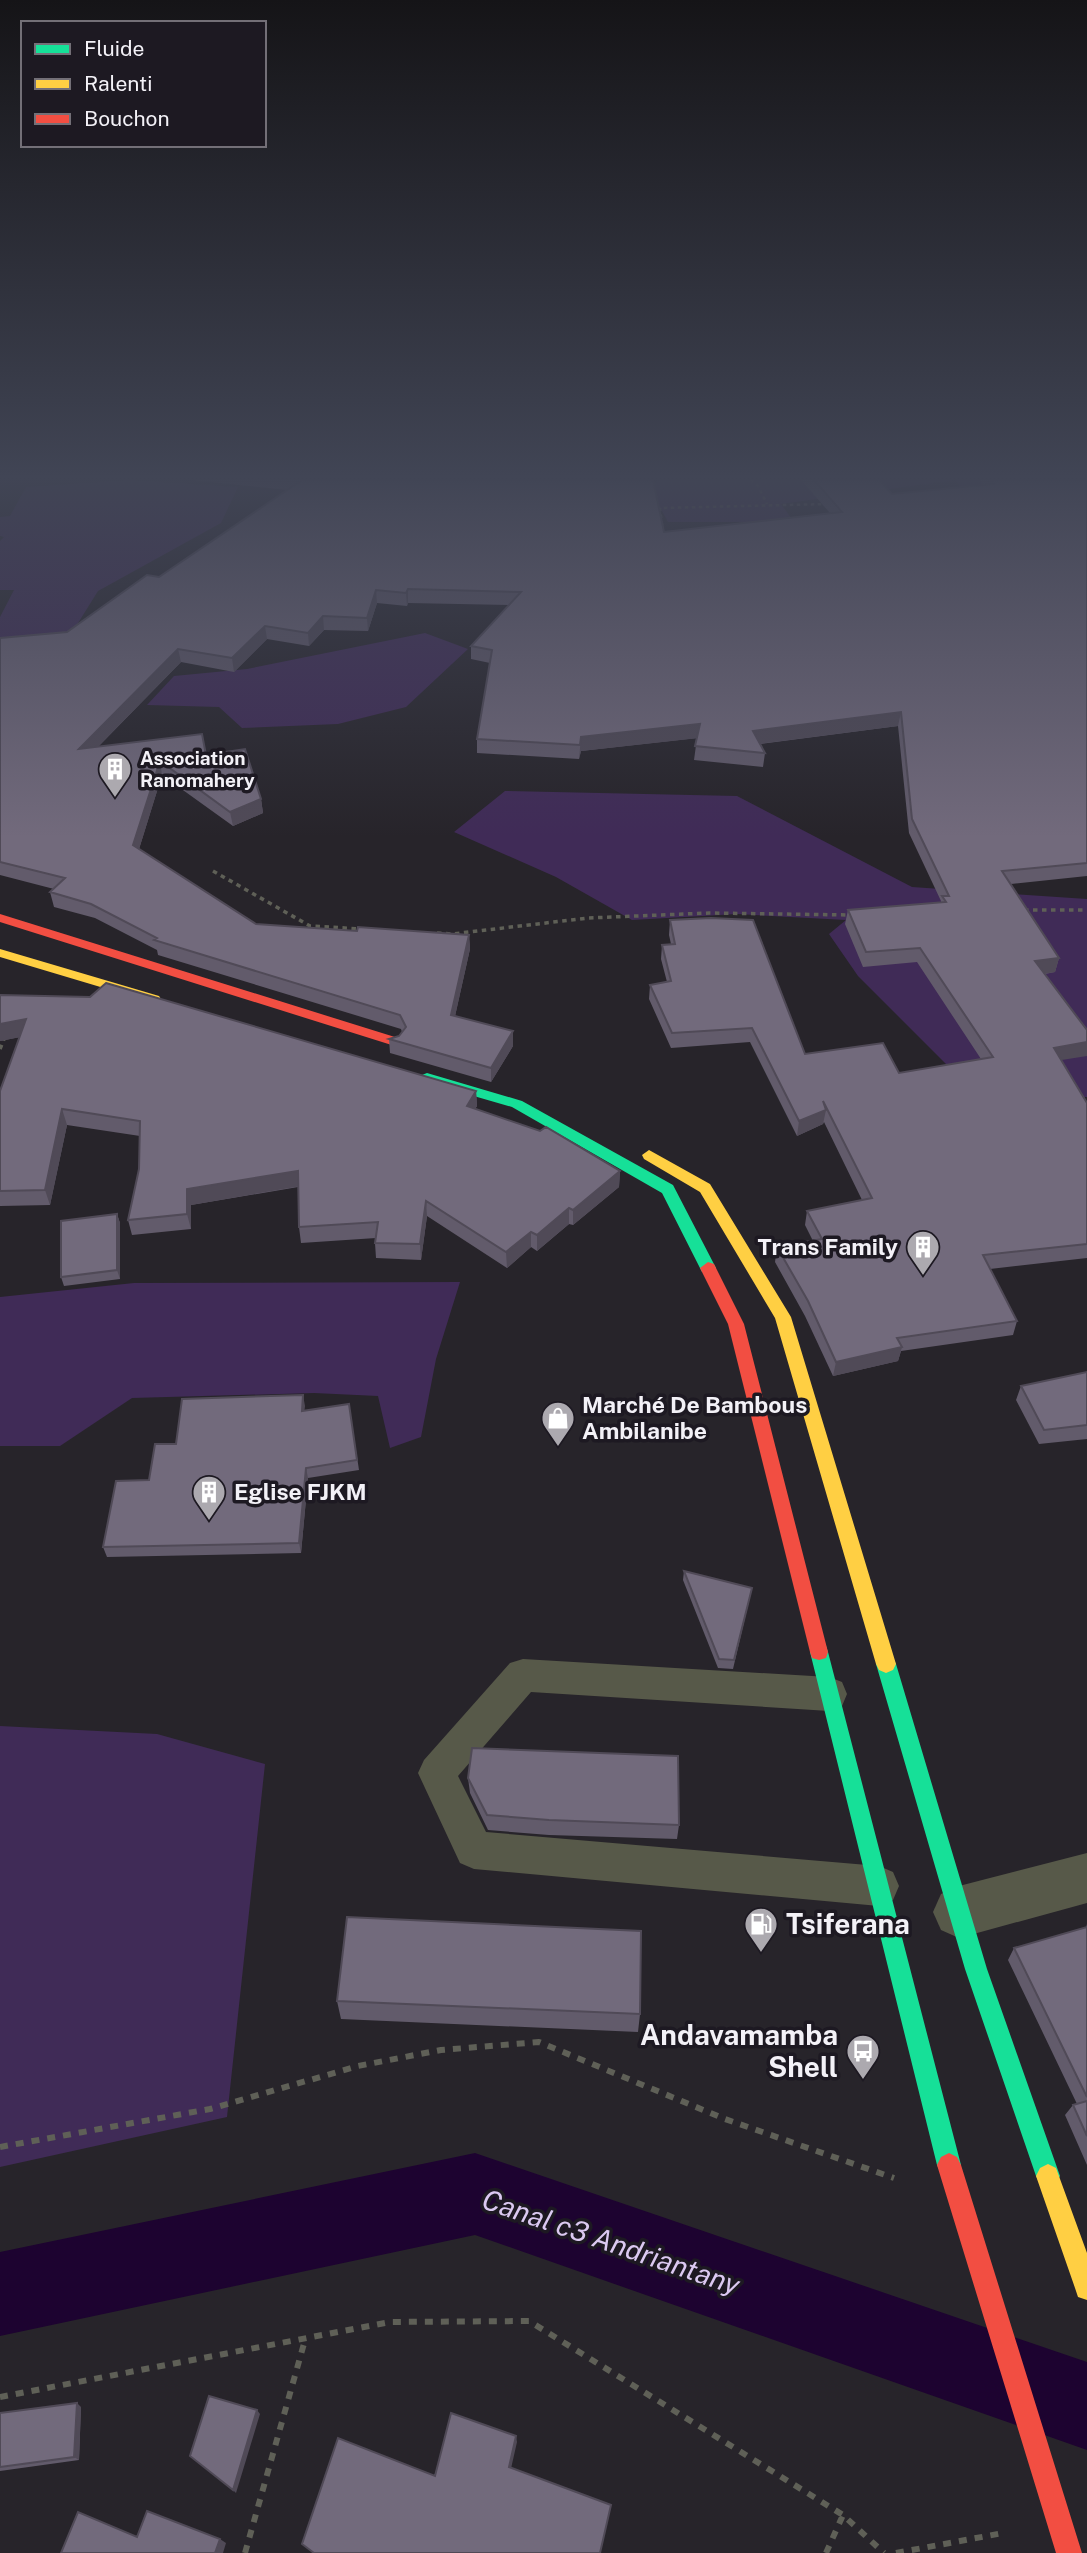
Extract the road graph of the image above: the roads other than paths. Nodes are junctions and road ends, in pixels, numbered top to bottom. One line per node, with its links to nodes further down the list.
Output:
1 (0, 918): 4 (street)
2 (0, 953): 3 (street)
3 (167, 1003)
4 (455, 1061)
5 (410, 1073): 7 (street)
6 (636, 1147): 10 (street)
7 (829, 1694): 9 (street); 9 (lane)
8 (1087, 1878): 10 (street)
9 (879, 1886): 12 (street)
10 (959, 1912): 11 (street)
11 (1087, 2286)
12 (1069, 2553)

